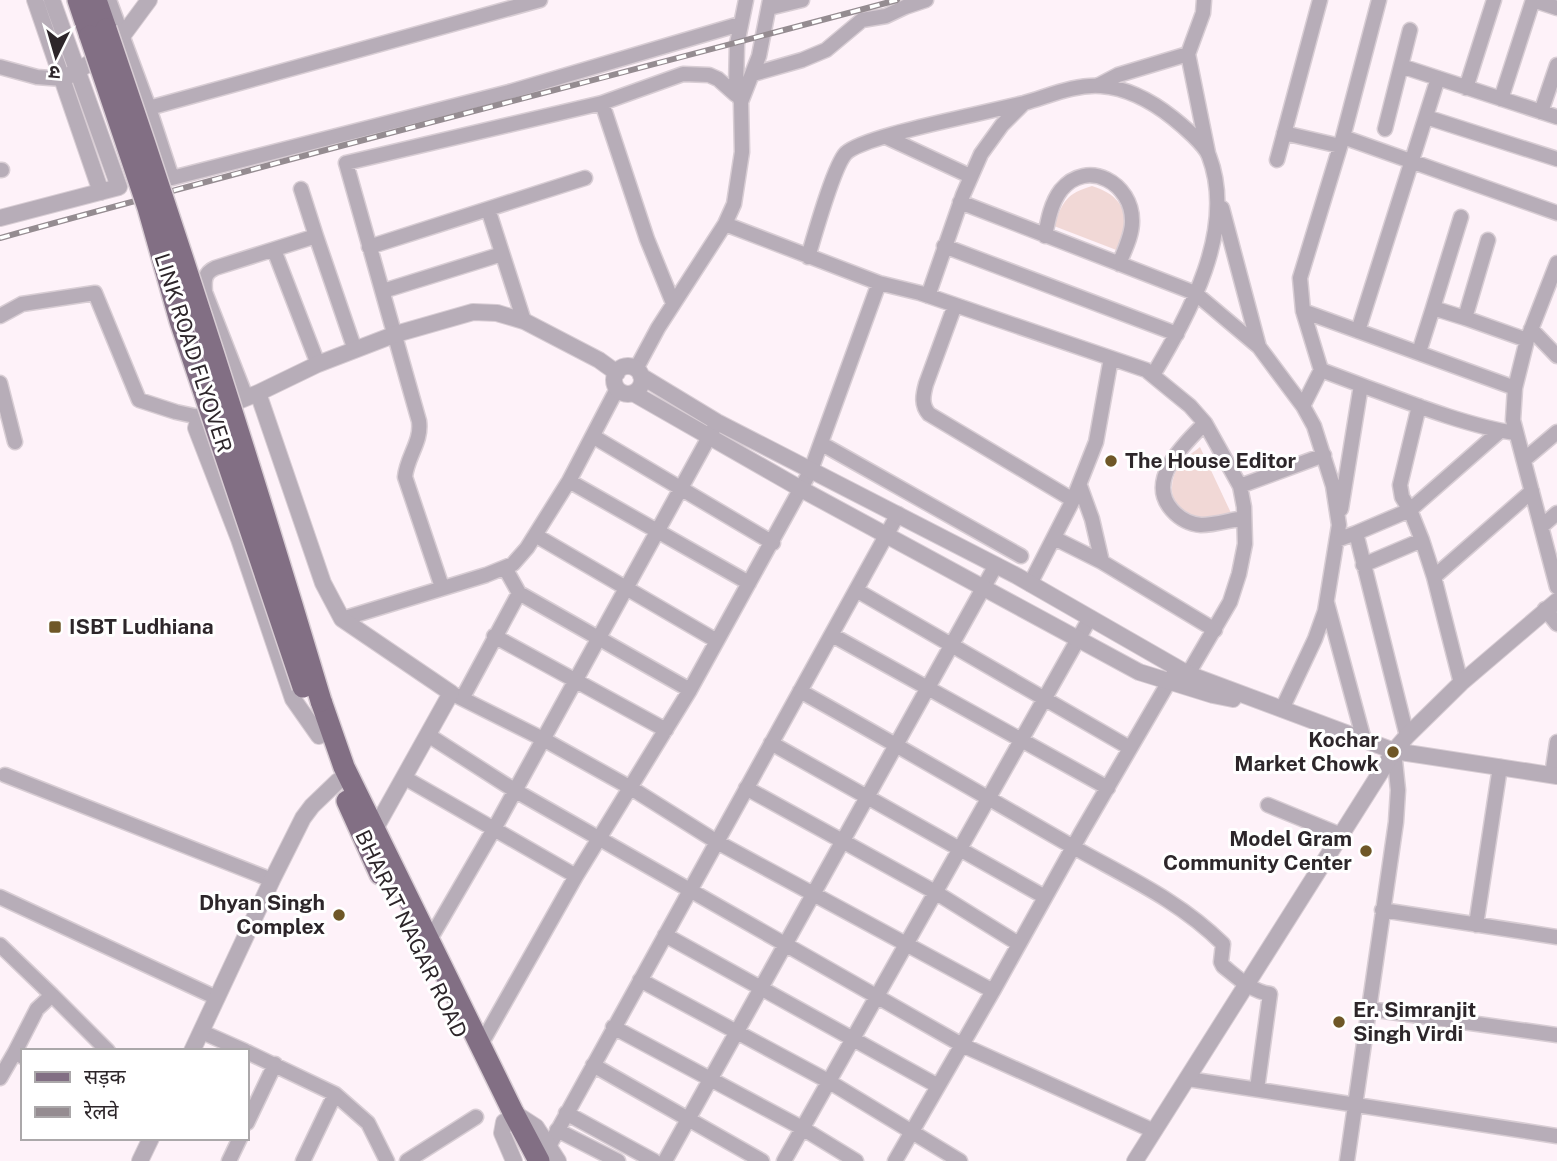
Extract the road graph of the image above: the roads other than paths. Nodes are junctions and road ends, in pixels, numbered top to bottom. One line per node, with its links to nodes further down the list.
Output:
1 (35, 0): 27 (street)
2 (52, 0): 27 (street)
3 (78, 0): 167 (main road, LINK ROAD FLYOVER, bridge)
4 (96, 0): 167 (main road, LINK ROAD FLYOVER, bridge)
5 (109, 0): 21 (street)
6 (149, 0): 21 (street)
7 (162, 0): 21 (street)
8 (540, 0): 35 (street)
9 (746, 0): 19 (street)
10 (802, 0): 17 (street)
11 (926, 0): 26 (street)
12 (1204, 0): 22 (street)
13 (1320, 0): 40 (street)
14 (1379, 0): 42 (street)
15 (1494, 0): 30 (street)
16 (1533, 0): 18 (street); 32 (street)
17 (770, 4): 26 (street)
18 (1557, 8)
19 (740, 24): 31 (street); 48 (street)
20 (1410, 30): 24 (street)
21 (120, 45): 27 (street); 35 (street)
22 (1188, 54): 29 (street); 43 (street)
23 (1557, 65): 36 (street)
24 (1401, 66): 28 (street); 39 (street)
25 (0, 67): 27 (street)
26 (753, 74): 31 (street)
27 (70, 75): 50 (street); 53 (street)
28 (1438, 78): 30 (street); 37 (street)
29 (1099, 85): 34 (street); 43 (street)
30 (1466, 88): 32 (street)
31 (738, 98): 33 (street); 59 (street)
32 (1501, 99): 36 (street)
33 (602, 103): 64 (street); 74 (street)
34 (1024, 103): 41 (street); 47 (street)
35 (149, 108): 48 (street)
36 (1541, 112): 38 (street)
37 (1426, 117): 44 (street); 46 (street)
38 (1557, 117)
39 (1385, 129)
40 (1284, 133): 42 (street); 45 (street)
41 (886, 137): 47 (street); 67 (street)
42 (1341, 142): 46 (street); 77 (street)
43 (1209, 154): 51 (street)
44 (1557, 159)
45 (1277, 160)
46 (1413, 161): 56 (street); 81 (street)
47 (970, 176): 54 (street)
48 (172, 178): 50 (street)
49 (585, 178): 55 (street)
50 (119, 187): 53 (street)
51 (1216, 187): 72 (street); 85 (street)
52 (301, 189): 60 (street)
53 (101, 192): 58 (street)
54 (960, 202): 61 (street); 63 (street)
55 (488, 209): 64 (street); 66 (street)
56 (1557, 213)
57 (1461, 217): 76 (street)
58 (0, 218)
59 (724, 224): 67 (street); 74 (street)
60 (316, 236): 65 (street); 86 (street)
61 (1045, 236): 69 (street); 69 (street)
62 (1488, 240): 79 (street)
63 (944, 246): 73 (street); 83 (street)
64 (369, 247): 71 (street)
65 (274, 250): 90 (street); 98 (street)
66 (502, 254): 71 (street); 80 (street)
67 (808, 257): 70 (street)
68 (1557, 263): 84 (street)
69 (1119, 264): 72 (street)
70 (879, 283): 73 (street); 110 (street)
71 (383, 291): 82 (street)
72 (1195, 293): 83 (street); 85 (street)
73 (928, 296): 75 (street)
74 (673, 303): 92 (street)
75 (955, 305): 89 (street); 119 (street)
76 (1433, 308): 79 (street); 87 (street)
77 (1303, 312): 81 (street); 91 (street)
78 (0, 316): 101 (street)
79 (1465, 318): 84 (street)
80 (524, 321): 82 (street); 95 (street)
81 (1358, 331): 87 (street)
82 (396, 334): 86 (street); 141 (street)
83 (1177, 334): 93 (street)
84 (1529, 334): 88 (street); 97 (street)
85 (1259, 347): 99 (street)
86 (355, 350): 90 (street)
87 (1419, 352): 97 (street)
88 (1557, 356)
89 (1111, 358): 93 (street); 119 (street)
90 (318, 364): 98 (street)
91 (1321, 370): 96 (street); 99 (street)
92 (639, 373): 95 (street); 95 (street); 102 (street)
93 (1153, 375): 103 (street)
94 (0, 383): 109 (street)
95 (622, 385): 107 (street); 108 (street)
96 (1361, 385): 100 (street); 126 (street)
97 (1515, 388): 106 (street)
98 (252, 395): 101 (street); 150 (street)
99 (1303, 406): 111 (street)
100 (1419, 406): 104 (street); 120 (street)
101 (199, 417): 171 (street)
102 (717, 422): 108 (street); 113 (street)
103 (1205, 423): 115 (street); 123 (street)
104 (1500, 431): 106 (street); 120 (street)
105 (1557, 432): 112 (street)
106 (1515, 433): 112 (street)
107 (594, 437): 114 (street); 116 (street)
108 (708, 438): 116 (street); 117 (street)
109 (15, 442)
110 (822, 444): 113 (street); 133 (street)
111 (1324, 455): 115 (street); 126 (street)
112 (1524, 460): 118 (street)
113 (811, 470): 117 (street); 122 (street)
114 (569, 481): 125 (street); 128 (street)
115 (1240, 486): 123 (street)
116 (680, 489): 125 (street); 132 (street)
117 (801, 489): 129 (street); 132 (street)
118 (1532, 491): 124 (street); 138 (street)
119 (1077, 493): 130 (street); 134 (street)
120 (1410, 510): 127 (street); 131 (street)
121 (1557, 513): 124 (street)
122 (898, 514): 129 (street); 135 (street)
123 (1244, 518): 152 (street)
124 (1542, 526): 144 (street)
125 (657, 532): 139 (street); 142 (street)
126 (1338, 532): 127 (street); 147 (street)
127 (1356, 533): 136 (street)
128 (536, 534): 137 (street); 142 (street)
129 (887, 535): 143 (street); 145 (street)
130 (1054, 538): 134 (street); 140 (street)
131 (1422, 540): 136 (street); 138 (street)
132 (772, 543): 139 (street)
133 (1021, 556)
134 (1102, 562): 152 (street)
135 (996, 565): 140 (street); 143 (street)
136 (1363, 565): 172 (street)
137 (505, 568): 141 (street); 146 (street)
138 (1434, 577): 161 (street)
139 (749, 583): 157 (street)
140 (1030, 584): 149 (street)
141 (442, 587): 150 (street)
142 (626, 587): 155 (street); 157 (street)
143 (983, 587): 156 (street); 158 (street)
144 (1557, 587)
145 (856, 590): 153 (street); 158 (street)
146 (519, 593): 154 (street); 155 (street)
147 (1326, 602): 168 (street); 175 (street)
148 (1551, 605): 151 (street); 161 (street)
149 (1090, 618): 156 (street); 159 (street)
150 (342, 619): 165 (street)
151 (1557, 624)
152 (1215, 630): 159 (street)
153 (832, 635): 162 (street); 164 (street)
154 (494, 636): 160 (street); 165 (street)
155 (598, 638): 160 (street); 163 (street)
156 (1078, 639): 159 (street); 166 (street)
157 (717, 640): 163 (street)
158 (952, 644): 162 (street); 166 (street)
159 (1178, 675): 168 (street); 179 (street)
160 (575, 680): 169 (street); 173 (street)
161 (1461, 682): 172 (street)
162 (928, 689): 174 (street); 178 (street)
163 (690, 690): 169 (street)
164 (800, 691): 177 (street); 178 (street)
165 (457, 695): 170 (street); 173 (street)
166 (1045, 697): 174 (street); 179 (street)
167 (315, 703): 171 (main road, BHARAT NAGAR ROAD); 194 (main road, BHARAT NAGAR ROAD)
168 (1282, 709): 175 (street)
169 (666, 730): 186 (street)
170 (428, 735): 184 (street); 189 (street)
171 (319, 736): 185 (main road, BHARAT NAGAR ROAD)
172 (1407, 736): 180 (street)
173 (543, 739): 186 (street); 189 (street)
174 (1021, 740): 188 (street); 191 (street)
175 (1364, 740): 180 (street)
176 (1557, 742): 182 (street)
177 (771, 743): 187 (street); 190 (street)
178 (896, 744): 190 (street); 191 (street)
179 (1130, 748): 188 (street)
180 (1394, 751): 181 (street); 195 (street); 208 (street)
181 (1500, 767): 182 (street); 209 (street)
182 (1554, 776)
183 (2, 778): 202 (street)
184 (405, 778): 193 (street); 194 (street)
185 (338, 780): 202 (street); 251 (main road, BHARAT NAGAR ROAD)
186 (631, 788): 196 (street); 198 (street)
187 (746, 788): 197 (street); 198 (street)
188 (1108, 788): 199 (street)
189 (514, 790): 193 (street); 196 (street)
190 (867, 797): 197 (street); 200 (street)
191 (988, 798): 199 (street); 200 (street)
192 (1268, 805): 195 (street)
193 (494, 829): 201 (street); 212 (street)
194 (374, 830): 212 (main road, BHARAT NAGAR ROAD)
195 (1341, 835): 218 (street)
196 (600, 839): 201 (street); 203 (street)
197 (843, 840): 204 (street); 205 (street)
198 (716, 842): 203 (street); 205 (street)
199 (1073, 847): 207 (street); 218 (street)
200 (959, 849): 204 (street); 207 (street)
201 (576, 876): 231 (street)
202 (272, 880): 223 (street)
203 (690, 891): 210 (street); 216 (street)
204 (935, 892): 213 (street); 214 (street)
205 (813, 894): 213 (street); 216 (street)
206 (0, 897): 223 (street)
207 (1045, 897): 214 (street)
208 (1382, 910): 209 (street); 224 (street)
209 (1476, 925): 211 (street)
210 (665, 935): 217 (street); 219 (street)
211 (1557, 937)
212 (429, 941): 231 (main road, BHARAT NAGAR ROAD)
213 (906, 944): 220 (street); 222 (street)
214 (1019, 944): 220 (street)
215 (0, 945): 221 (street)
216 (785, 945): 219 (street); 222 (street)
217 (640, 980): 225 (street); 227 (street)
218 (1247, 985): 240 (street); 244 (street)
219 (760, 989): 227 (street); 229 (street)
220 (993, 991): 230 (street)
221 (52, 995): 232 (street); 236 (street)
222 (875, 996): 229 (street); 230 (street)
223 (217, 998): 226 (street)
224 (1370, 1009): 228 (street); 246 (street)
225 (614, 1027): 238 (street); 241 (street)
226 (202, 1032): 233 (street); 234 (street)
227 (736, 1033): 241 (street); 242 (street)
228 (1557, 1035)
229 (852, 1039): 242 (street); 243 (street)
230 (962, 1045): 243 (street); 254 (street)
231 (480, 1046): 251 (main road, BHARAT NAGAR ROAD)
232 (106, 1049)
233 (193, 1049)
234 (241, 1049)
235 (248, 1052): 237 (street)
236 (19, 1054): 239 (street)
237 (275, 1064): 245 (street); 250 (street)
238 (593, 1065): 247 (street); 249 (street)
239 (0, 1078)
240 (1188, 1079): 244 (street); 254 (street)
241 (709, 1080): 249 (street); 252 (street)
242 (828, 1081): 252 (street); 255 (street)
243 (939, 1087): 255 (street)
244 (1257, 1089): 246 (street)
245 (335, 1094): 262 (street); 263 (street)
246 (1355, 1106): 256 (street); 277 (street)
247 (566, 1113): 253 (street); 269 (street)
248 (476, 1117): 264 (street)
249 (687, 1120): 270 (street); 271 (street)
250 (248, 1121)
251 (512, 1123): 259 (main road); 265 (street, BHARAT NAGAR ROAD); 266 (main road)
252 (802, 1129): 272 (street); 273 (street)
253 (557, 1130): 259 (street); 268 (street)
254 (1154, 1131): 276 (street)
255 (910, 1132): 274 (street); 275 (street)
256 (1557, 1136)
257 (150, 1140): 260 (street)
258 (239, 1140): 261 (street)
259 (544, 1154): 267 (street)
260 (140, 1161)
261 (229, 1161)
262 (303, 1161)
263 (387, 1161)
264 (407, 1161)
265 (514, 1161)
266 (525, 1161)
267 (558, 1161)
268 (618, 1161)
269 (654, 1161)
270 (665, 1161)
271 (762, 1161)
272 (784, 1161)
273 (856, 1161)
274 (895, 1161)
275 (960, 1161)
276 (1135, 1161)
277 (1347, 1161)

